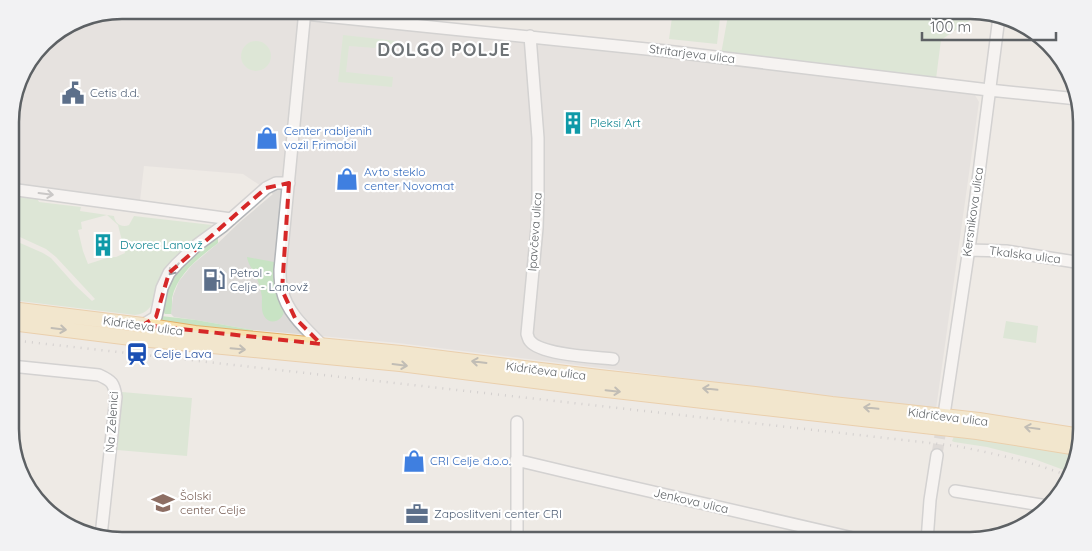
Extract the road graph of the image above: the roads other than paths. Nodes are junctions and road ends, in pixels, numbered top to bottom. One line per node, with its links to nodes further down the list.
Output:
1 (304, 19): 7 (street)
2 (371, 19): 4 (street, Stritarjeva ulica)
3 (998, 23): 5 (street, Kersnikova ulica)
4 (530, 36): 5 (street, Stritarjeva ulica); 16 (street, Ipavčeva ulica)
5 (988, 90): 6 (street, Stritarjeva ulica); 10 (street, Kersnikova ulica)
6 (1070, 98)
7 (289, 182): 9 (street); 15 (street)
8 (19, 190): 9 (street, one-way to 9)
9 (227, 222): 14 (street, one-way to 14)
10 (968, 250): 11 (street, Tkalska ulica); 18 (street, Kersnikova ulica)
11 (1073, 262)
12 (19, 310): 14 (main road, Kidričeva ulica)
13 (19, 324): 21 (main road, Kidričeva ulica, one-way to 21)
14 (143, 325): 15 (main road, Kidričeva ulica)
15 (321, 344): 20 (main road, Kidričeva ulica, one-way to 15)
16 (613, 359)
17 (19, 367): 26 (street, Na Zelenici)
18 (945, 408)
19 (518, 422): 23 (street)
20 (1073, 435)
21 (1071, 447)
22 (937, 454): 29 (street)
23 (516, 460): 27 (street); 28 (street, Jenkova ulica)
24 (955, 490): 25 (street)
25 (1040, 505)
26 (102, 530)
27 (517, 532)
28 (826, 532)
29 (928, 532)

